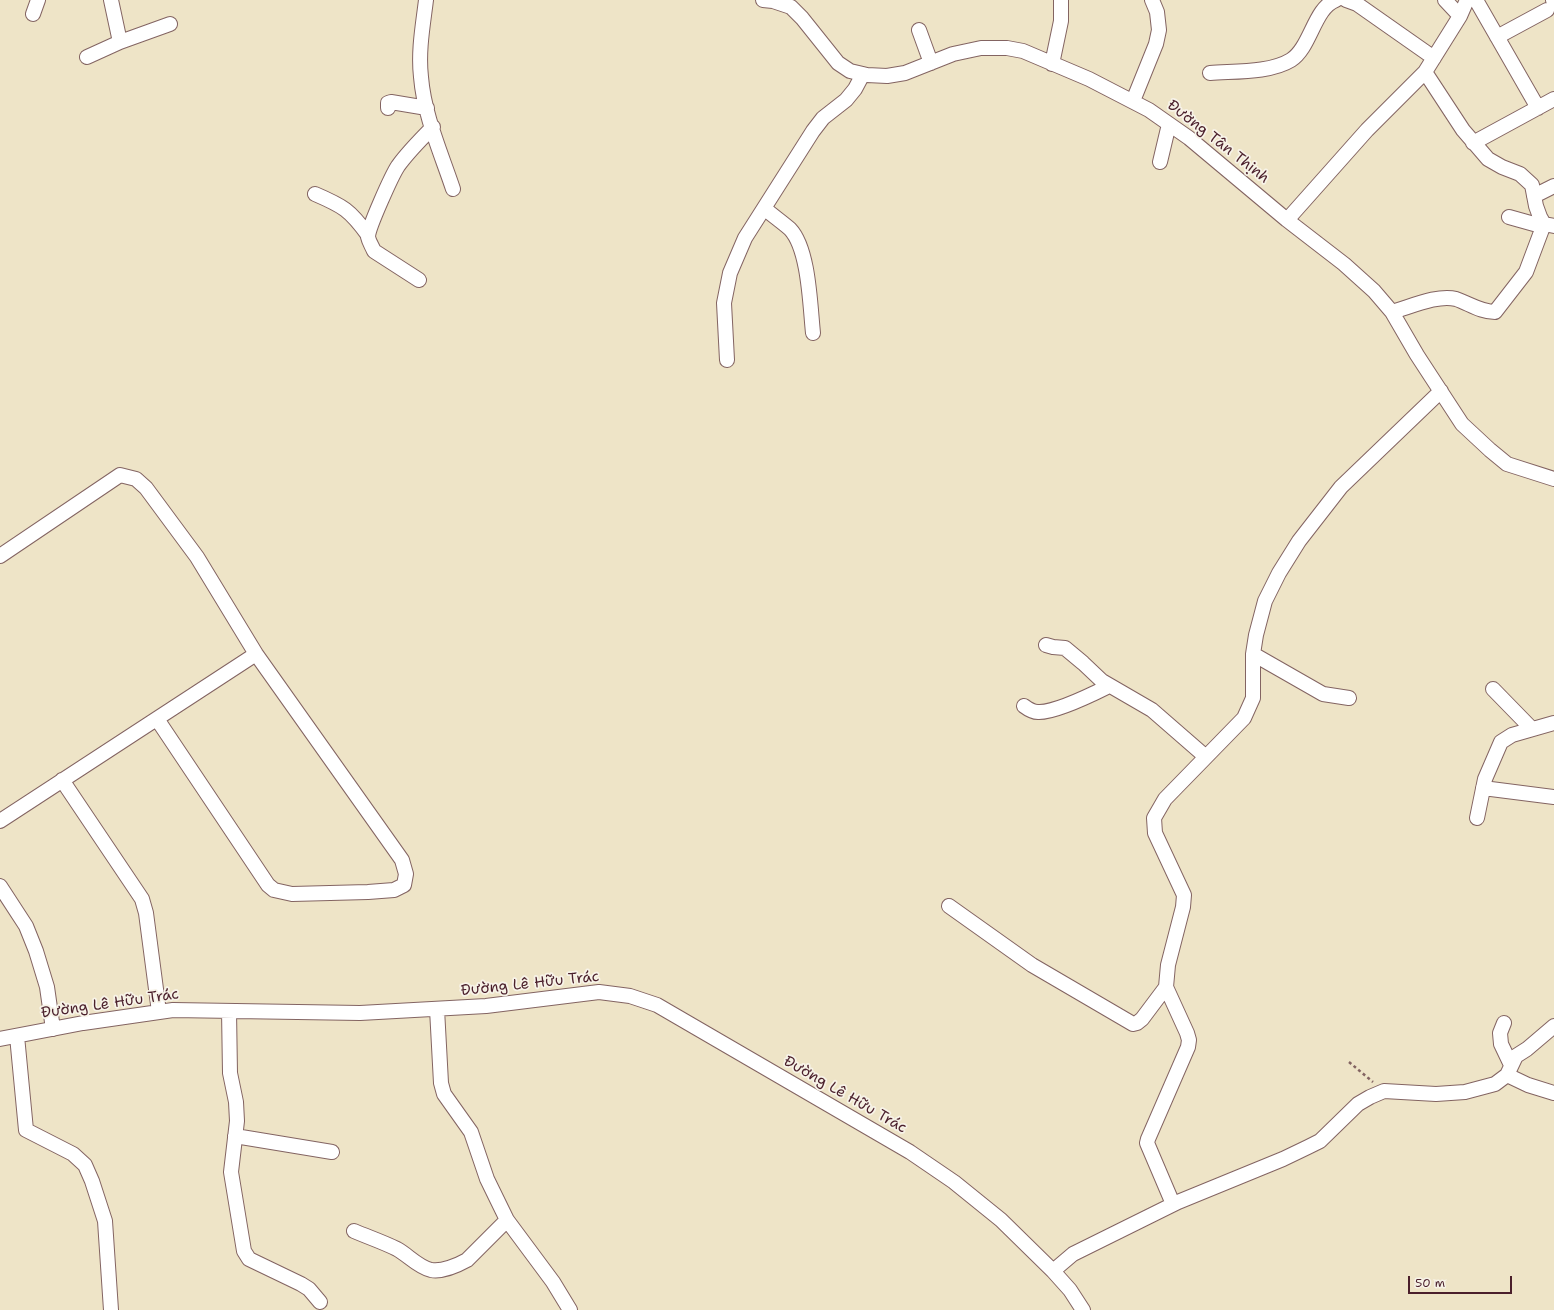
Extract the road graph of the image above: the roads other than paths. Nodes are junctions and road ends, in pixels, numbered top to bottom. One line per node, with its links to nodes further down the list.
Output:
1 (38, 0): 14 (street)
2 (112, 0): 19 (street)
3 (426, 0): 30 (street)
4 (770, 0): 12 (street, Đường Tân Thịnh)
5 (1061, 0): 23 (street)
6 (1152, 0): 28 (street)
7 (1336, 0): 25 (street)
8 (1346, 0): 21 (street)
9 (1445, 0): 15 (street)
10 (1467, 0): 15 (street)
11 (1476, 0): 18 (street)
12 (795, 4): 26 (street, Đường Tân Thịnh)
13 (1551, 4): 18 (street)
14 (33, 14)
15 (1460, 16): 21 (street)
16 (170, 24): 19 (street)
17 (919, 30): 22 (street)
18 (1498, 37): 31 (street)
19 (120, 42): 20 (street)
20 (87, 56)
21 (1434, 58): 24 (street)
22 (931, 63): 23 (street, Đường Tân Thịnh); 26 (street, Đường Tân Thịnh)
23 (1052, 64): 28 (street, Đường Tân Thịnh)
24 (1425, 72): 34 (street); 42 (street)
25 (1210, 73)
26 (863, 74): 40 (street)
27 (1554, 99): 31 (street)
28 (1133, 101): 32 (street, Đường Tân Thịnh)
29 (388, 108): 30 (street)
30 (427, 108): 33 (street)
31 (1538, 108): 34 (street)
32 (1169, 124): 35 (street); 42 (street, Đường Tân Thịnh)
33 (433, 127): 37 (street); 44 (street)
34 (1473, 143): 39 (street)
35 (1160, 162)
36 (1554, 186): 39 (street)
37 (453, 189)
38 (315, 194): 44 (street)
39 (1534, 196): 43 (street)
40 (764, 208): 47 (street); 48 (street)
41 (1509, 217): 43 (street)
42 (1287, 220): 46 (street, Đường Tân Thịnh)
43 (1547, 224): 46 (street)
44 (368, 235): 45 (street)
45 (419, 280)
46 (1392, 312): 49 (street, Đường Tân Thịnh)
47 (813, 332)
48 (728, 360)
49 (1441, 391): 50 (street, Đường Tân Thịnh); 54 (street)
50 (1554, 478)
51 (0, 556): 53 (street)
52 (1046, 645): 55 (street)
53 (256, 654): 59 (street); 59 (street)
54 (1253, 654): 57 (street); 62 (street)
55 (1109, 686): 58 (street); 62 (street)
56 (1493, 689): 61 (street)
57 (1349, 698)
58 (1024, 706)
59 (157, 719): 63 (street)
60 (1554, 724): 61 (street)
61 (1532, 730): 64 (street)
62 (1206, 757): 70 (street)
63 (62, 780): 67 (street); 73 (street)
64 (1483, 788): 65 (street); 66 (street)
65 (1554, 797)
66 (1477, 818)
67 (0, 821)
68 (0, 886): 76 (street)
69 (949, 906): 70 (street)
70 (1166, 987): 83 (street)
71 (437, 1009): 72 (street, Đường Lê Hữu Trác); 84 (street); 86 (street, Đường Lê Hữu Trác)
72 (229, 1011): 73 (street, Đường Lê Hữu Trác); 81 (street)
73 (159, 1012): 76 (street, Đường Lê Hữu Trác)
74 (1504, 1023): 79 (street)
75 (1554, 1026): 79 (street)
76 (53, 1029): 77 (street, Đường Lê Hữu Trác)
77 (17, 1036): 78 (street, Đường Lê Hữu Trác); 88 (street)
78 (0, 1039)
79 (1509, 1070): 80 (street); 83 (street)
80 (1554, 1093)
81 (235, 1136): 82 (street); 87 (street)
82 (332, 1152)
83 (1173, 1204): 86 (street)
84 (507, 1220): 85 (street); 89 (street)
85 (354, 1231)
86 (1053, 1270): 90 (street, Đường Lê Hữu Trác)
87 (320, 1302)
88 (111, 1310)
89 (570, 1310)
90 (1084, 1310)

